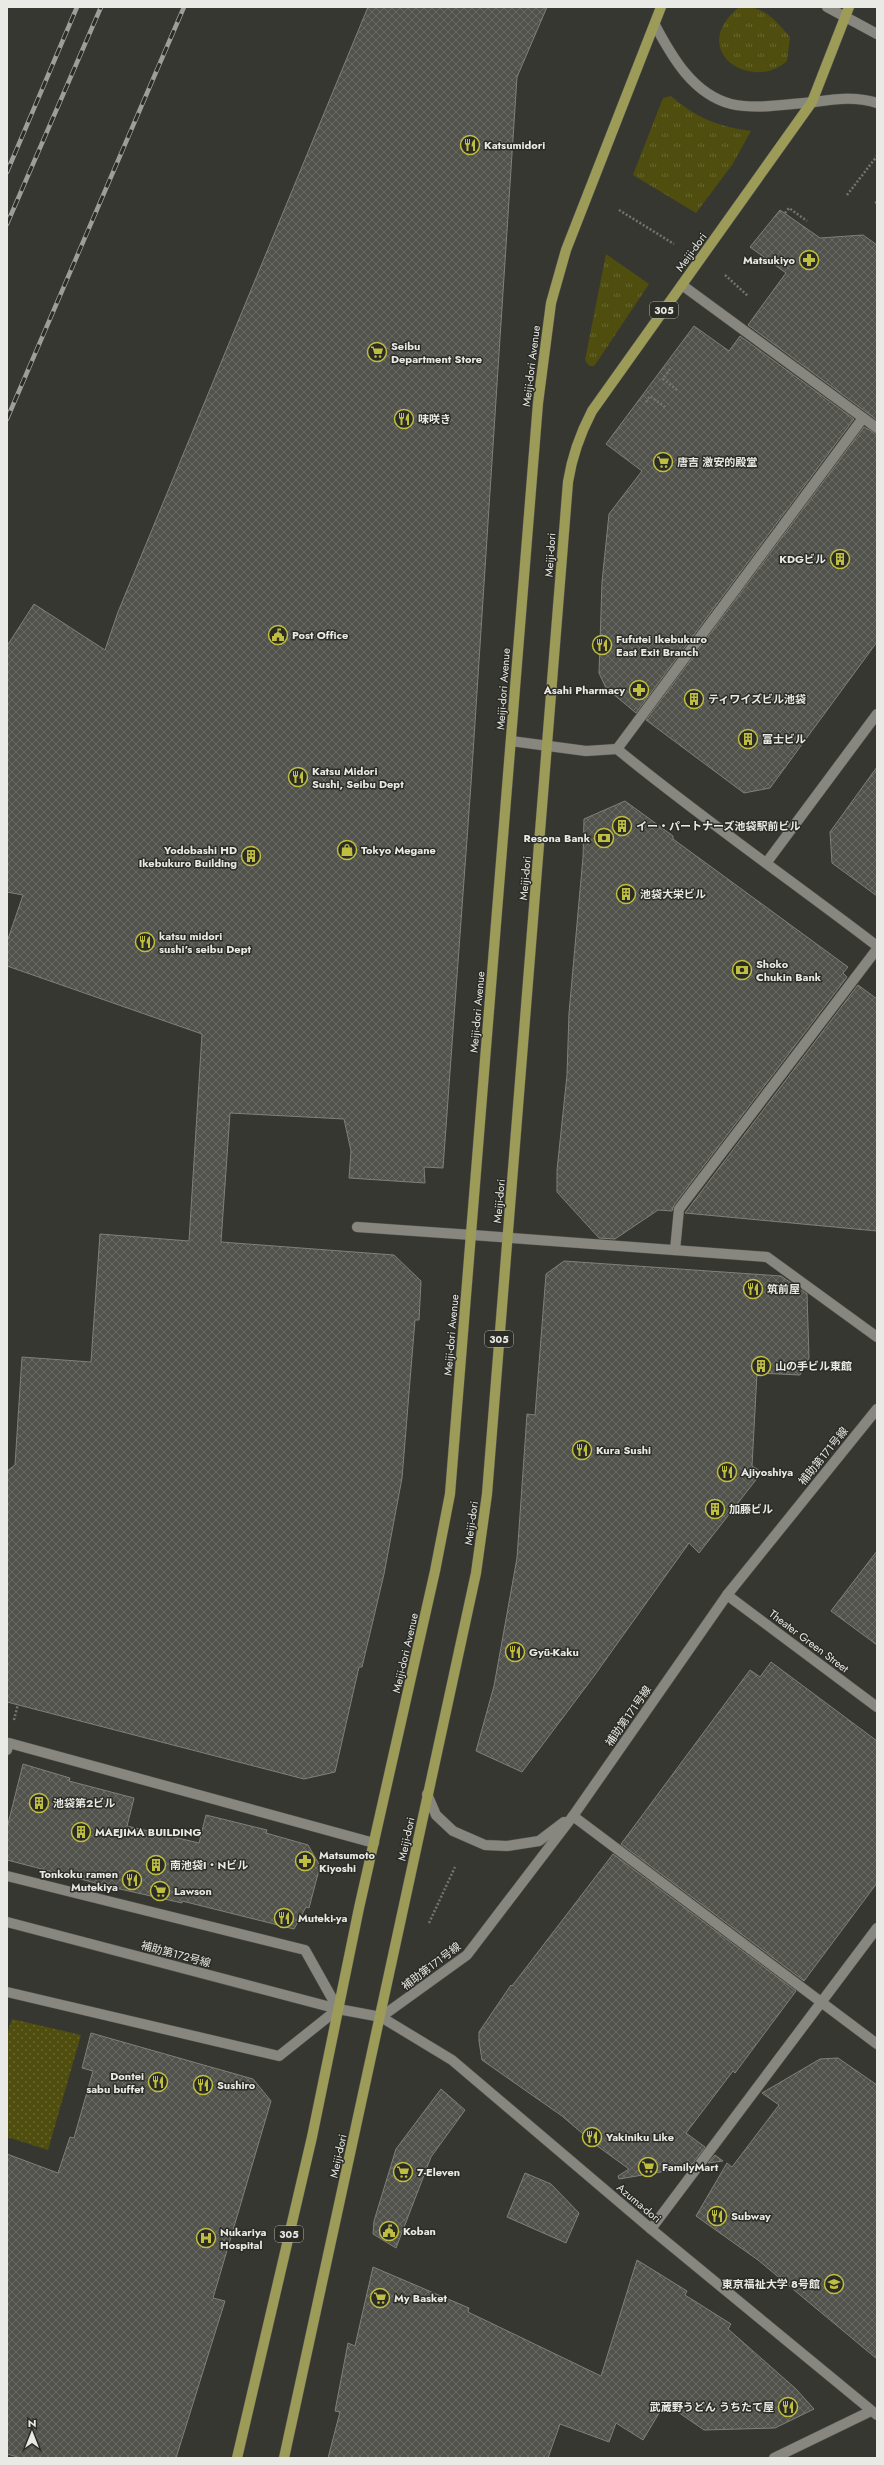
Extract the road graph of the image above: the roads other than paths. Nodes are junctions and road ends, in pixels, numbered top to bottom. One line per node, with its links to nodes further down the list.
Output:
1 (661, 7): 4 (main road, 305)
2 (827, 7): 3 (street)
3 (847, 12): 5 (street); 6 (main road, Meiji-dori / 305)
4 (655, 25): 6 (street); 12 (main road, Meiji-dori Avenue / 305)
5 (877, 34)
6 (812, 102): 7 (street); 8 (main road, Meiji-dori / 305)
7 (877, 103)
8 (682, 285): 9 (street); 13 (main road, Meiji-dori / 305)
9 (863, 418): 10 (street); 14 (street)
10 (877, 428)
11 (877, 714): 15 (street)
12 (511, 741): 13 (street); 19 (main road, Meiji-dori Avenue / 305)
13 (548, 746): 14 (street); 20 (main road, Meiji-dori / 305)
14 (617, 749): 15 (street)
15 (767, 862): 16 (street)
16 (877, 946)
17 (877, 949): 21 (street)
18 (357, 1227): 19 (street)
19 (472, 1235): 20 (street); 29 (main road, Meiji-dori Avenue / 305)
20 (508, 1238): 21 (street); 27 (main road, Meiji-dori / 305)
21 (675, 1250): 22 (street)
22 (877, 1337)
23 (877, 1409): 24 (street, 補助第171号線)
24 (727, 1595): 25 (street, Theater Green Street); 28 (street, 補助第171号線)
25 (877, 1707)
26 (7, 1750): 29 (street)
27 (427, 1794): 28 (street); 36 (main road, Meiji-dori / 305)
28 (573, 1816): 34 (street); 36 (street, 補助第171号線)
29 (374, 1843): 35 (main road, Meiji-dori Avenue / 305)
30 (7, 1876): 35 (street)
31 (7, 1922): 35 (street, 補助第172号線)
32 (877, 1928): 34 (street)
33 (7, 1992): 35 (street)
34 (822, 2002): 37 (street); 38 (street)
35 (338, 2009): 36 (street, 補助第172号線); 40 (main road, 305)
36 (381, 2017): 38 (street, Azuma-dori); 41 (main road, Meiji-dori / 305)
37 (877, 2044)
38 (651, 2229): 39 (street, Azuma-dori)
39 (874, 2413): 42 (street)
40 (237, 2458)
41 (284, 2458)
42 (774, 2458)

